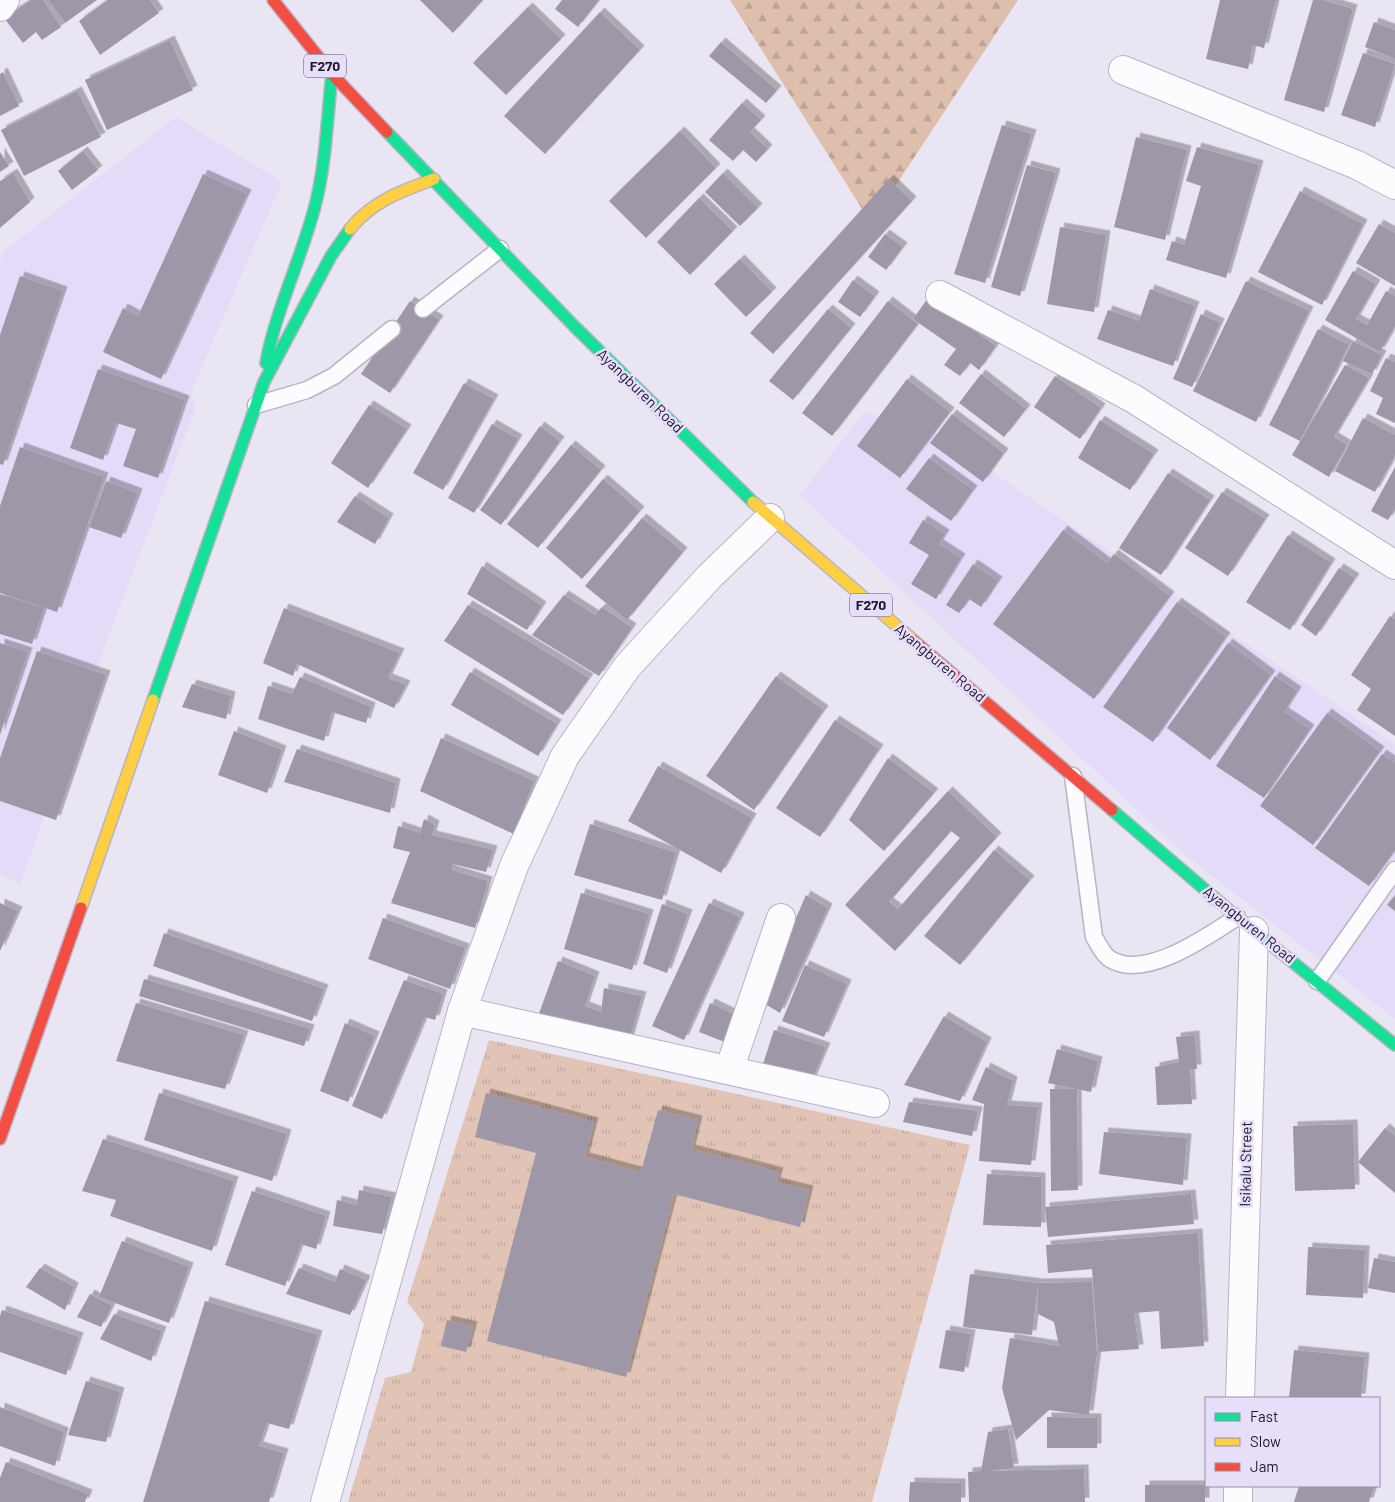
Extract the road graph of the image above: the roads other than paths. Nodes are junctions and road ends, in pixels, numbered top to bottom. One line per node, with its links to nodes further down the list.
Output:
1 (5, 0): 3 (street)
2 (273, 0): 5 (main road, F270)
3 (0, 7)
4 (1123, 70): 7 (street)
5 (332, 74): 6 (main road, Ayangburen Road / F270); 12 (main road)
6 (434, 179): 8 (main road, Ayangburen Road / F270); 12 (main road)
7 (1395, 185)
8 (500, 249): 10 (lane); 14 (main road, Ayangburen Road / F270)
9 (940, 296): 15 (street)
10 (423, 309)
11 (392, 329): 13 (lane)
12 (264, 382): 13 (main road)
13 (256, 405): 25 (main road)
14 (770, 518): 16 (main road, Ayangburen Road / F270); 21 (street)
15 (1395, 565)
16 (1072, 776): 19 (main road, Ayangburen Road / F270); 19 (lane)
17 (1395, 870): 20 (lane)
18 (781, 918): 23 (street)
19 (1246, 924): 20 (main road, Ayangburen Road / F270); 26 (street, Isikalu Street)
20 (1317, 981): 22 (main road, Ayangburen Road / F270)
21 (462, 1011): 23 (street); 28 (street)
22 (1395, 1045)
23 (729, 1070): 24 (street)
24 (875, 1103)
25 (0, 1139)
26 (1240, 1397)
27 (1238, 1487): 29 (street)
28 (325, 1502)
29 (1238, 1502)

